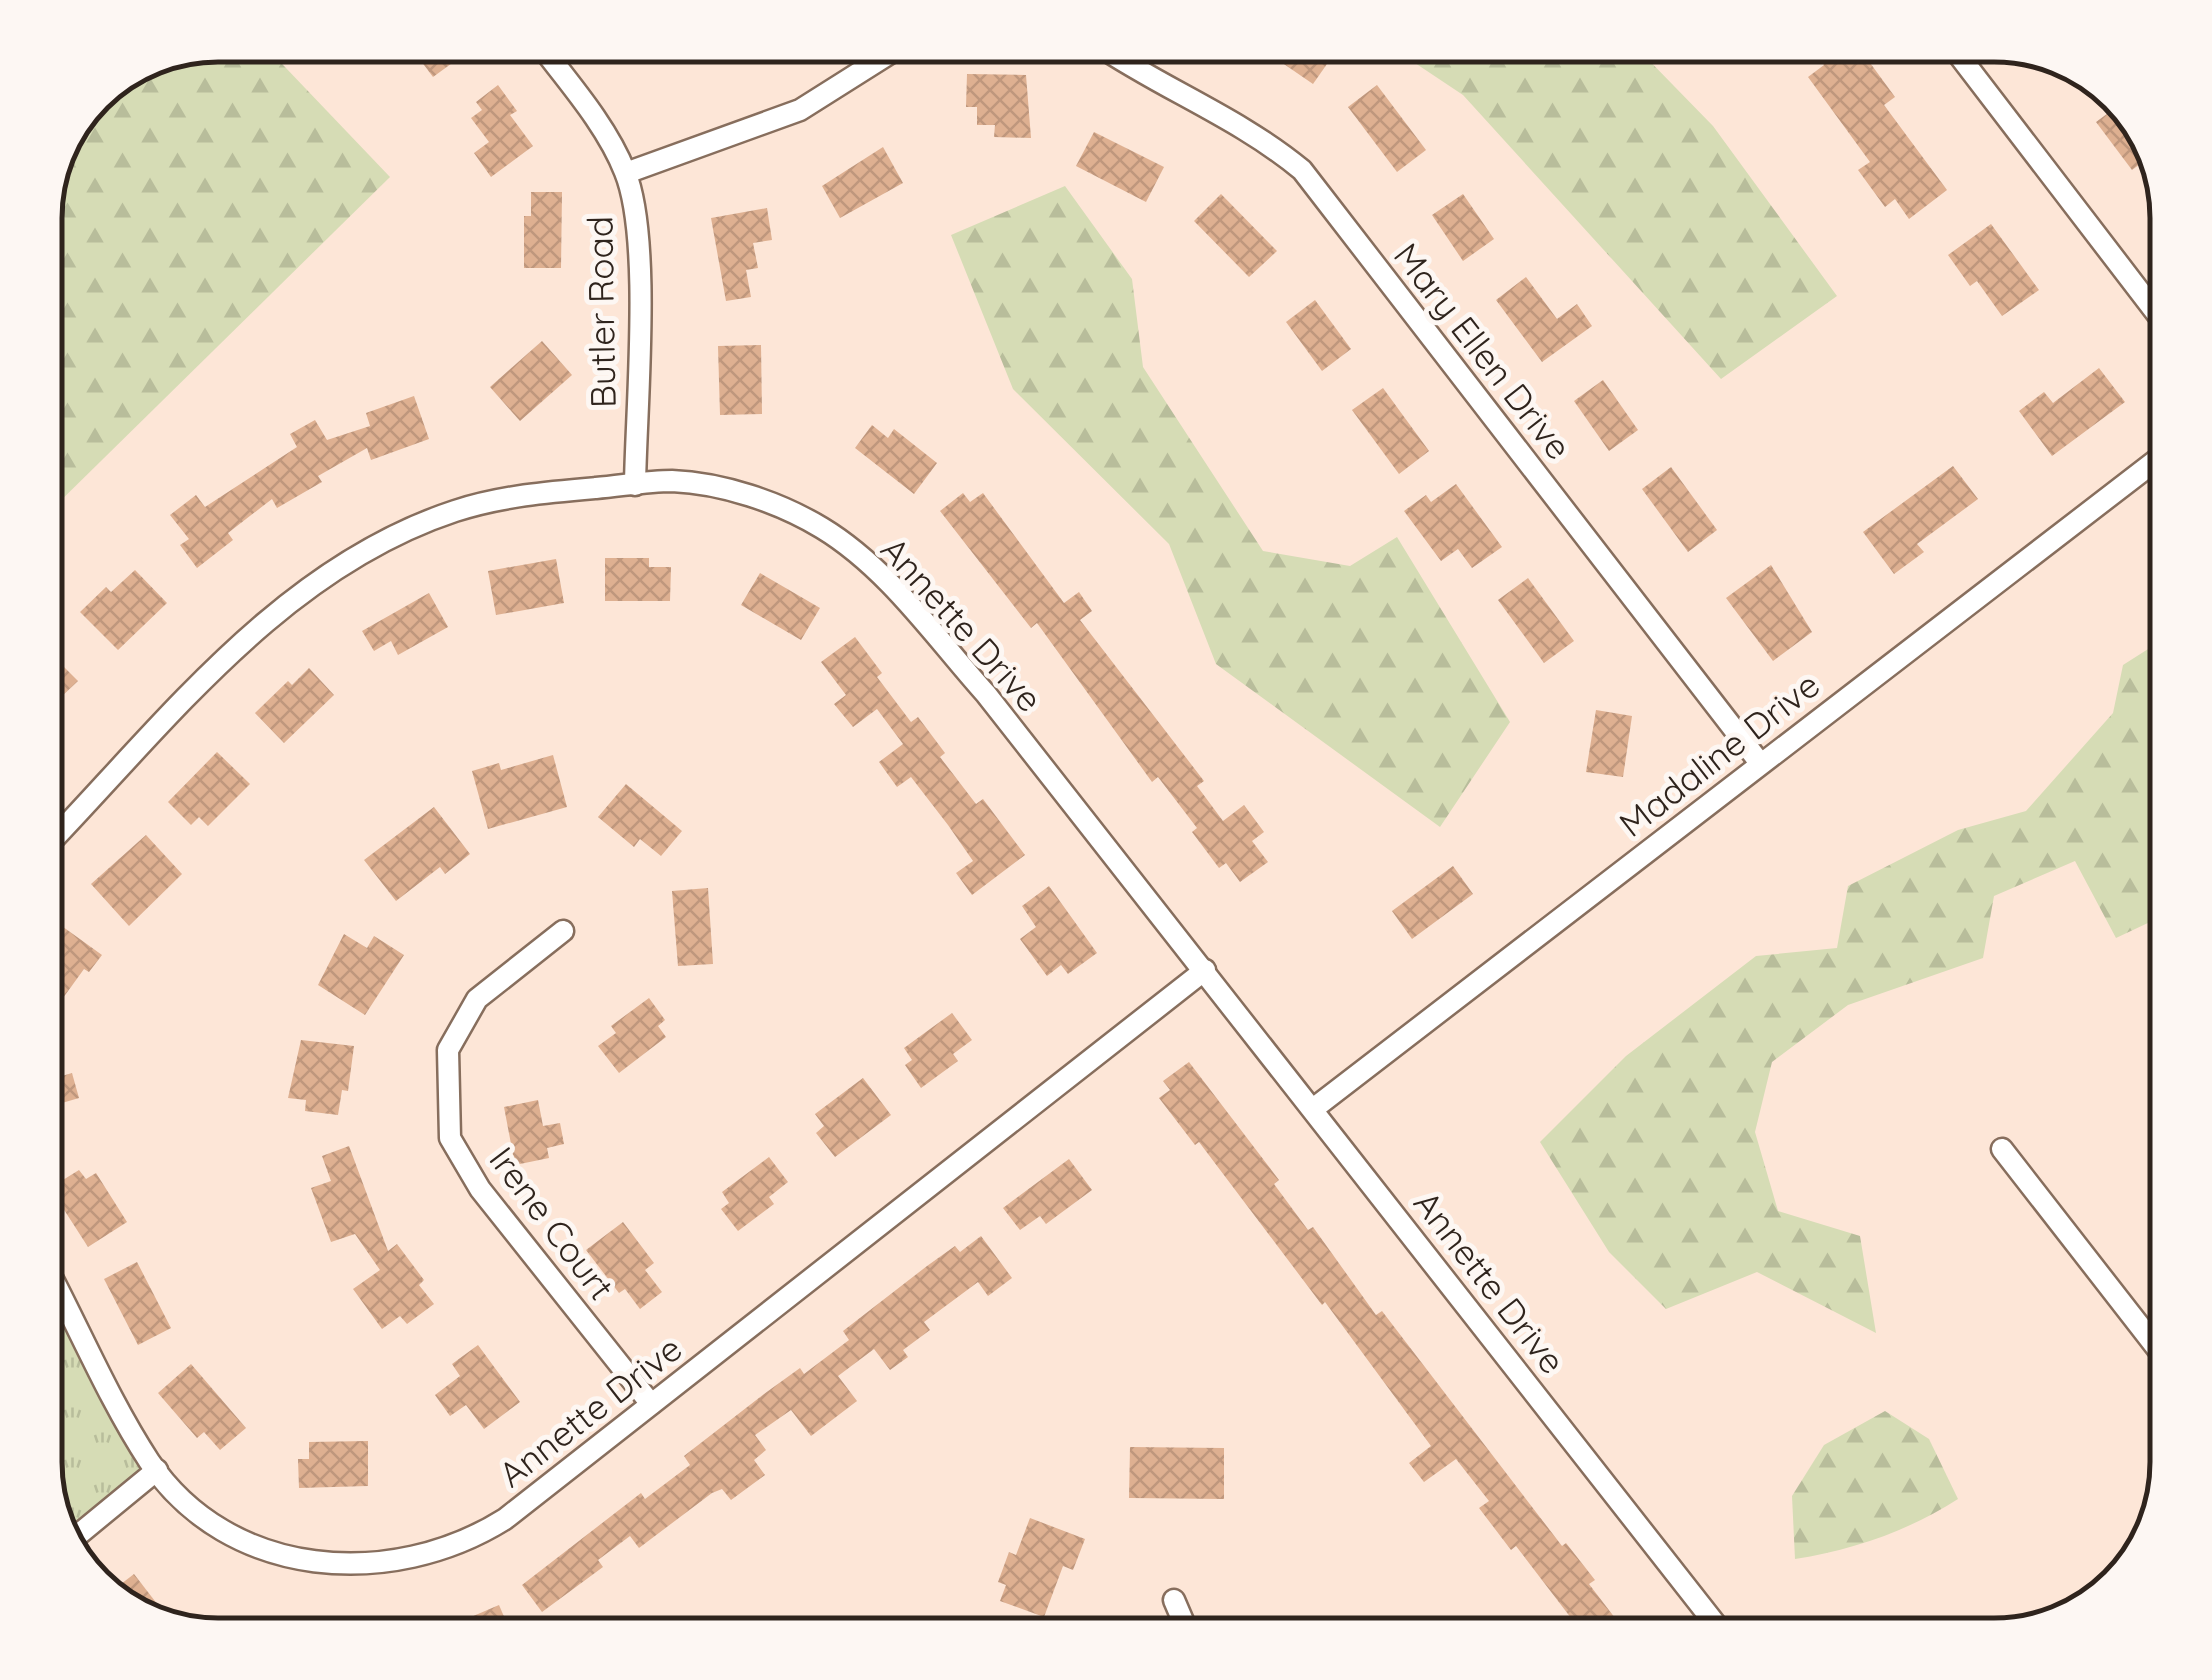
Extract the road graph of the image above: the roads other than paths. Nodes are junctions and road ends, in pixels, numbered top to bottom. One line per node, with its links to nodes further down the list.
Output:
1 (552, 63): 5 (street, Butler Road)
2 (874, 63): 5 (street)
3 (1125, 63): 9 (street, Mary Ellen Drive)
4 (1965, 63): 6 (street)
5 (626, 173): 8 (street, Butler Road)
6 (2150, 306)
7 (2150, 465): 9 (street, Madaline Drive)
8 (635, 485): 10 (street, Annette Drive); 12 (street, Annette Drive)
9 (1760, 762): 13 (street, Madaline Drive)
10 (63, 830)
11 (563, 932): 17 (street, Irene Court)
12 (1205, 970): 13 (street, Annette Drive); 17 (street, Annette Drive)
13 (1313, 1109): 22 (street, Annette Drive)
14 (2002, 1149): 16 (street)
15 (63, 1297): 18 (street, Annette Drive)
16 (2150, 1339)
17 (652, 1404): 18 (street, Annette Drive)
18 (158, 1470): 19 (street)
19 (80, 1533)
20 (1174, 1600): 21 (street)
21 (1182, 1618)
22 (1711, 1618)

